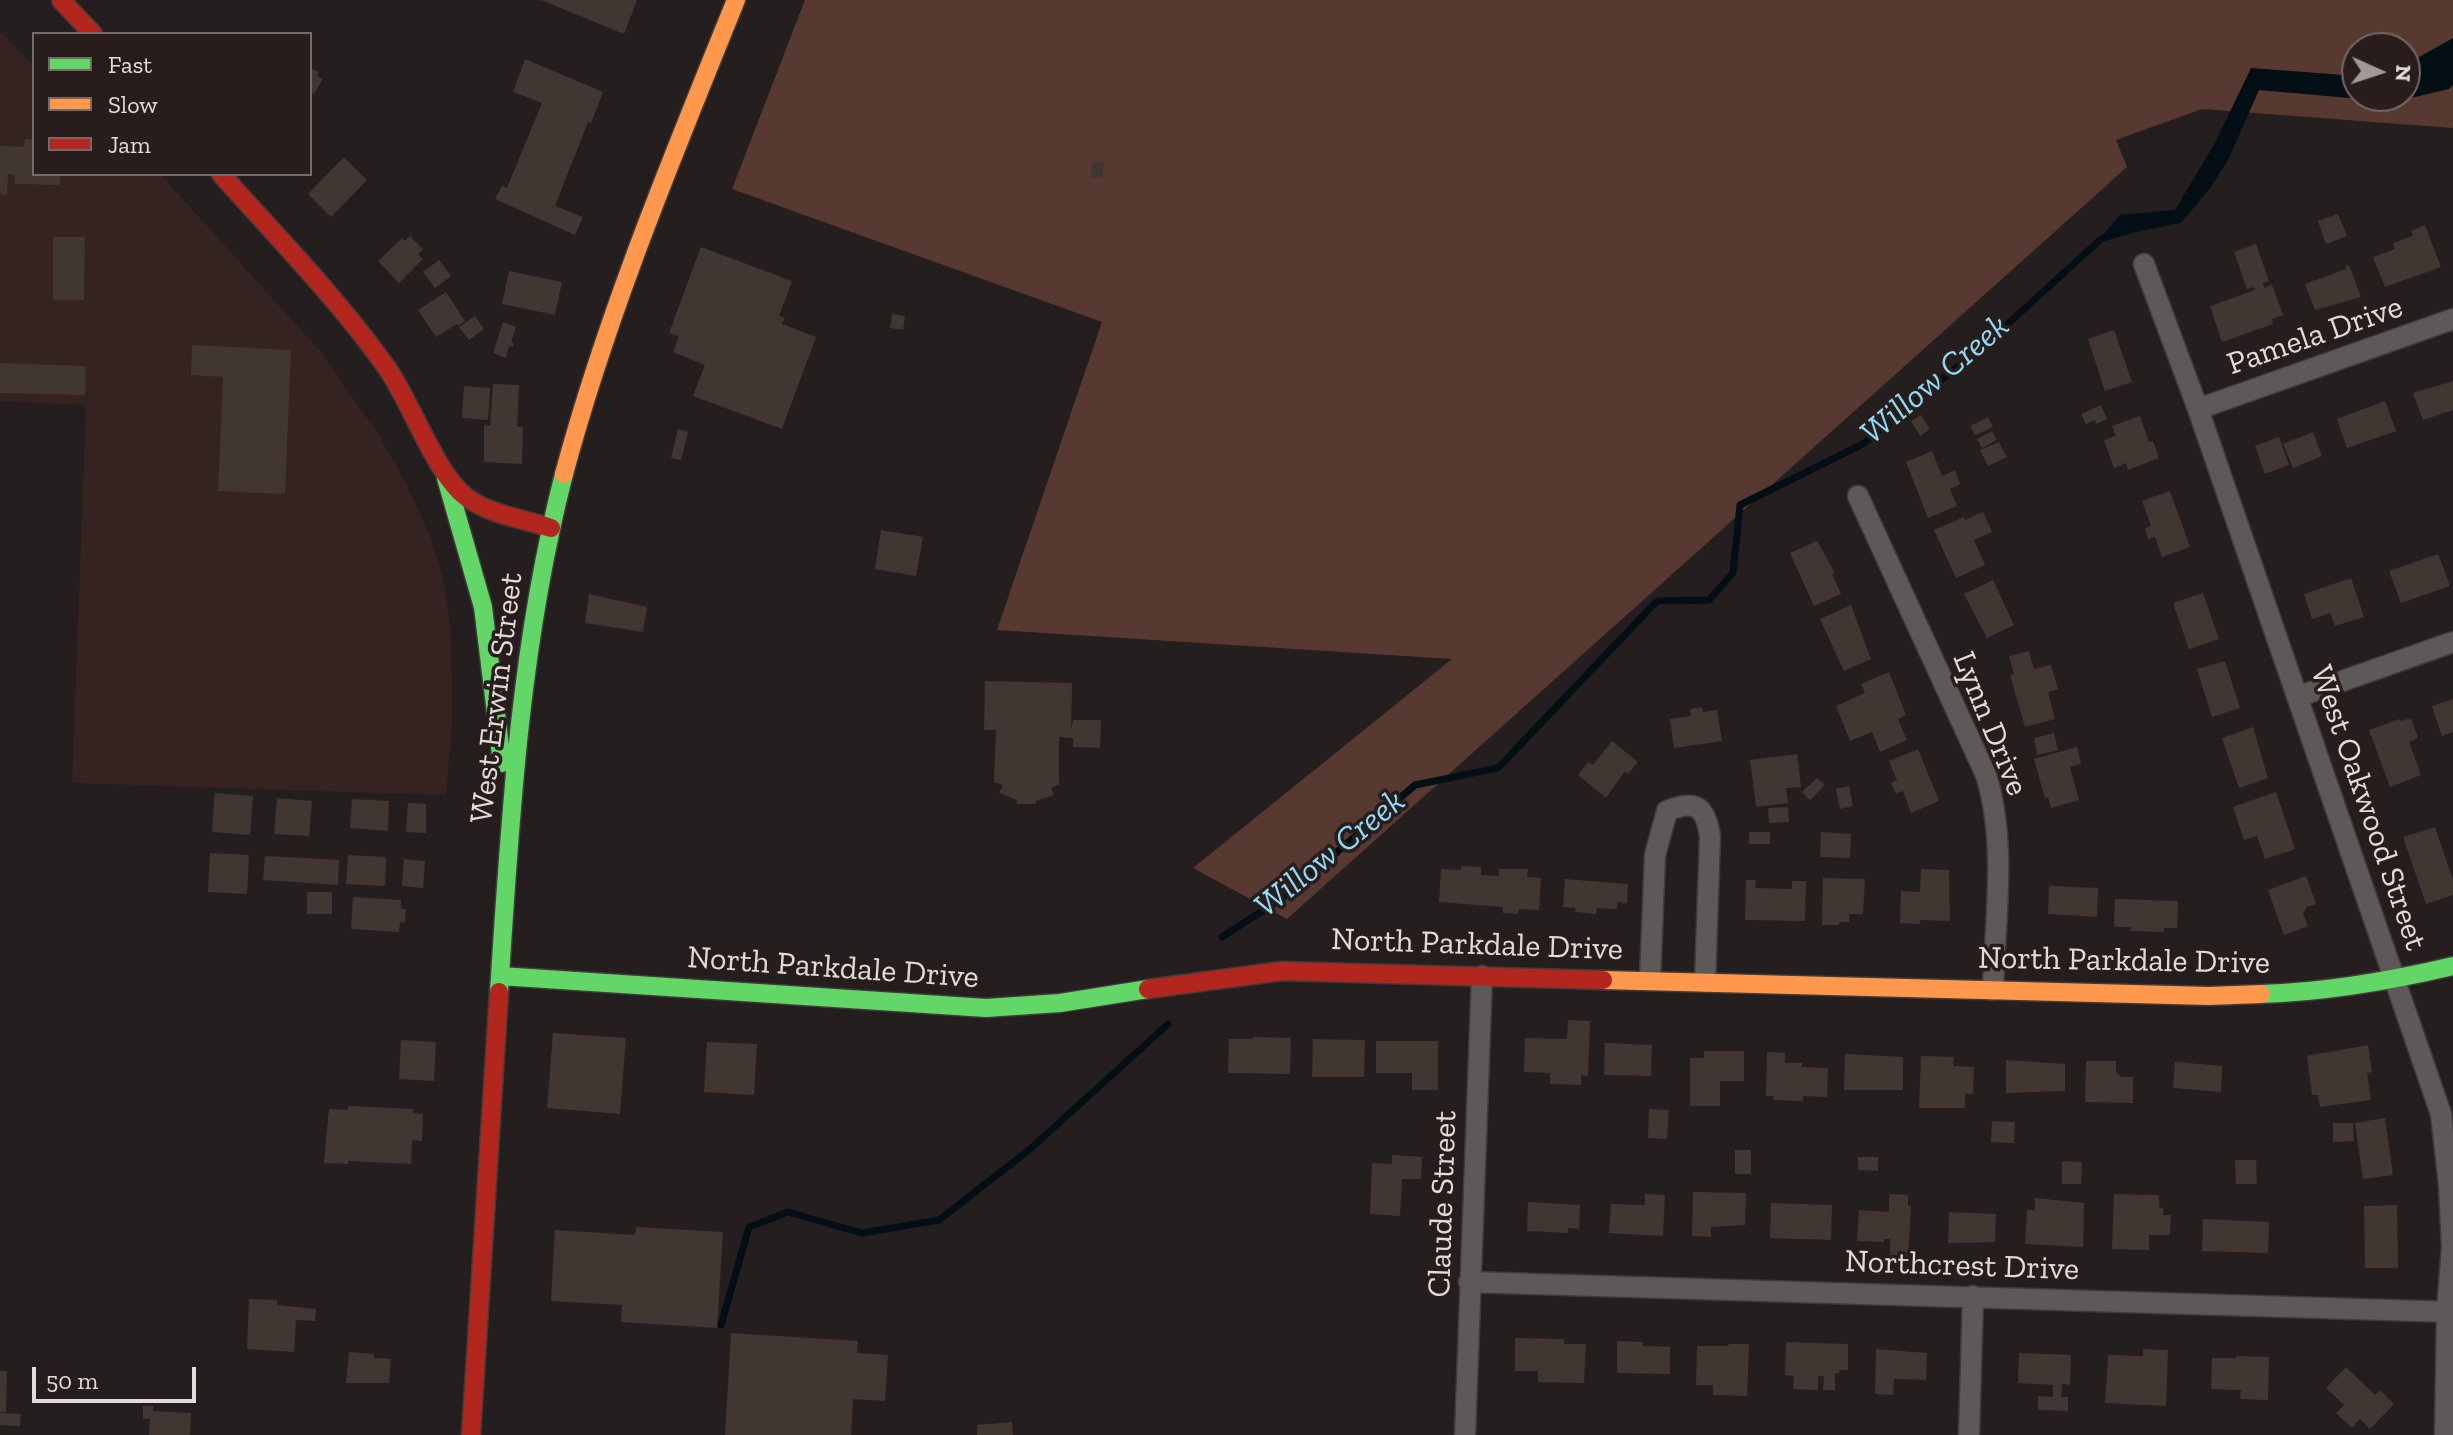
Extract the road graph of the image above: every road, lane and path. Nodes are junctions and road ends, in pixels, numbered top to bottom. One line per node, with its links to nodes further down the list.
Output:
1 (61, 0): 3 (street)
2 (736, 0): 10 (street, West Erwin Street)
3 (91, 32)
4 (223, 176): 8 (street)
5 (2144, 264): 7 (street, West Oakwood Street)
6 (2453, 319): 7 (street, Pamela Drive)
7 (2198, 409): 12 (street, West Oakwood Street)
8 (445, 472): 10 (street); 13 (street)
9 (1858, 496): 20 (street, Lynn Drive)
10 (551, 528): 13 (street, West Erwin Street)
11 (2453, 642): 12 (street)
12 (2297, 697): 17 (street, West Oakwood Street)
13 (509, 831): 15 (street, West Erwin Street)
14 (2453, 966): 17 (street, North Parkdale Drive)
15 (500, 976): 16 (street, North Parkdale Drive); 24 (street, West Erwin Street)
16 (1482, 976): 18 (street, North Parkdale Drive); 21 (street, Claude Street)
17 (2397, 979): 20 (street, North Parkdale Drive); 23 (street, West Oakwood Street)
18 (1650, 980): 19 (street, North Parkdale Drive); 19 (street)
19 (1705, 982): 20 (street, North Parkdale Drive)
20 (1993, 990)
21 (1469, 1282): 22 (street, Northcrest Drive); 25 (street, Claude Street)
22 (1973, 1296): 23 (street, Northcrest Drive); 26 (street)
23 (2450, 1312): 27 (street, West Oakwood Street)
24 (471, 1435)
25 (1465, 1435)
26 (1969, 1435)
27 (2445, 1435)

